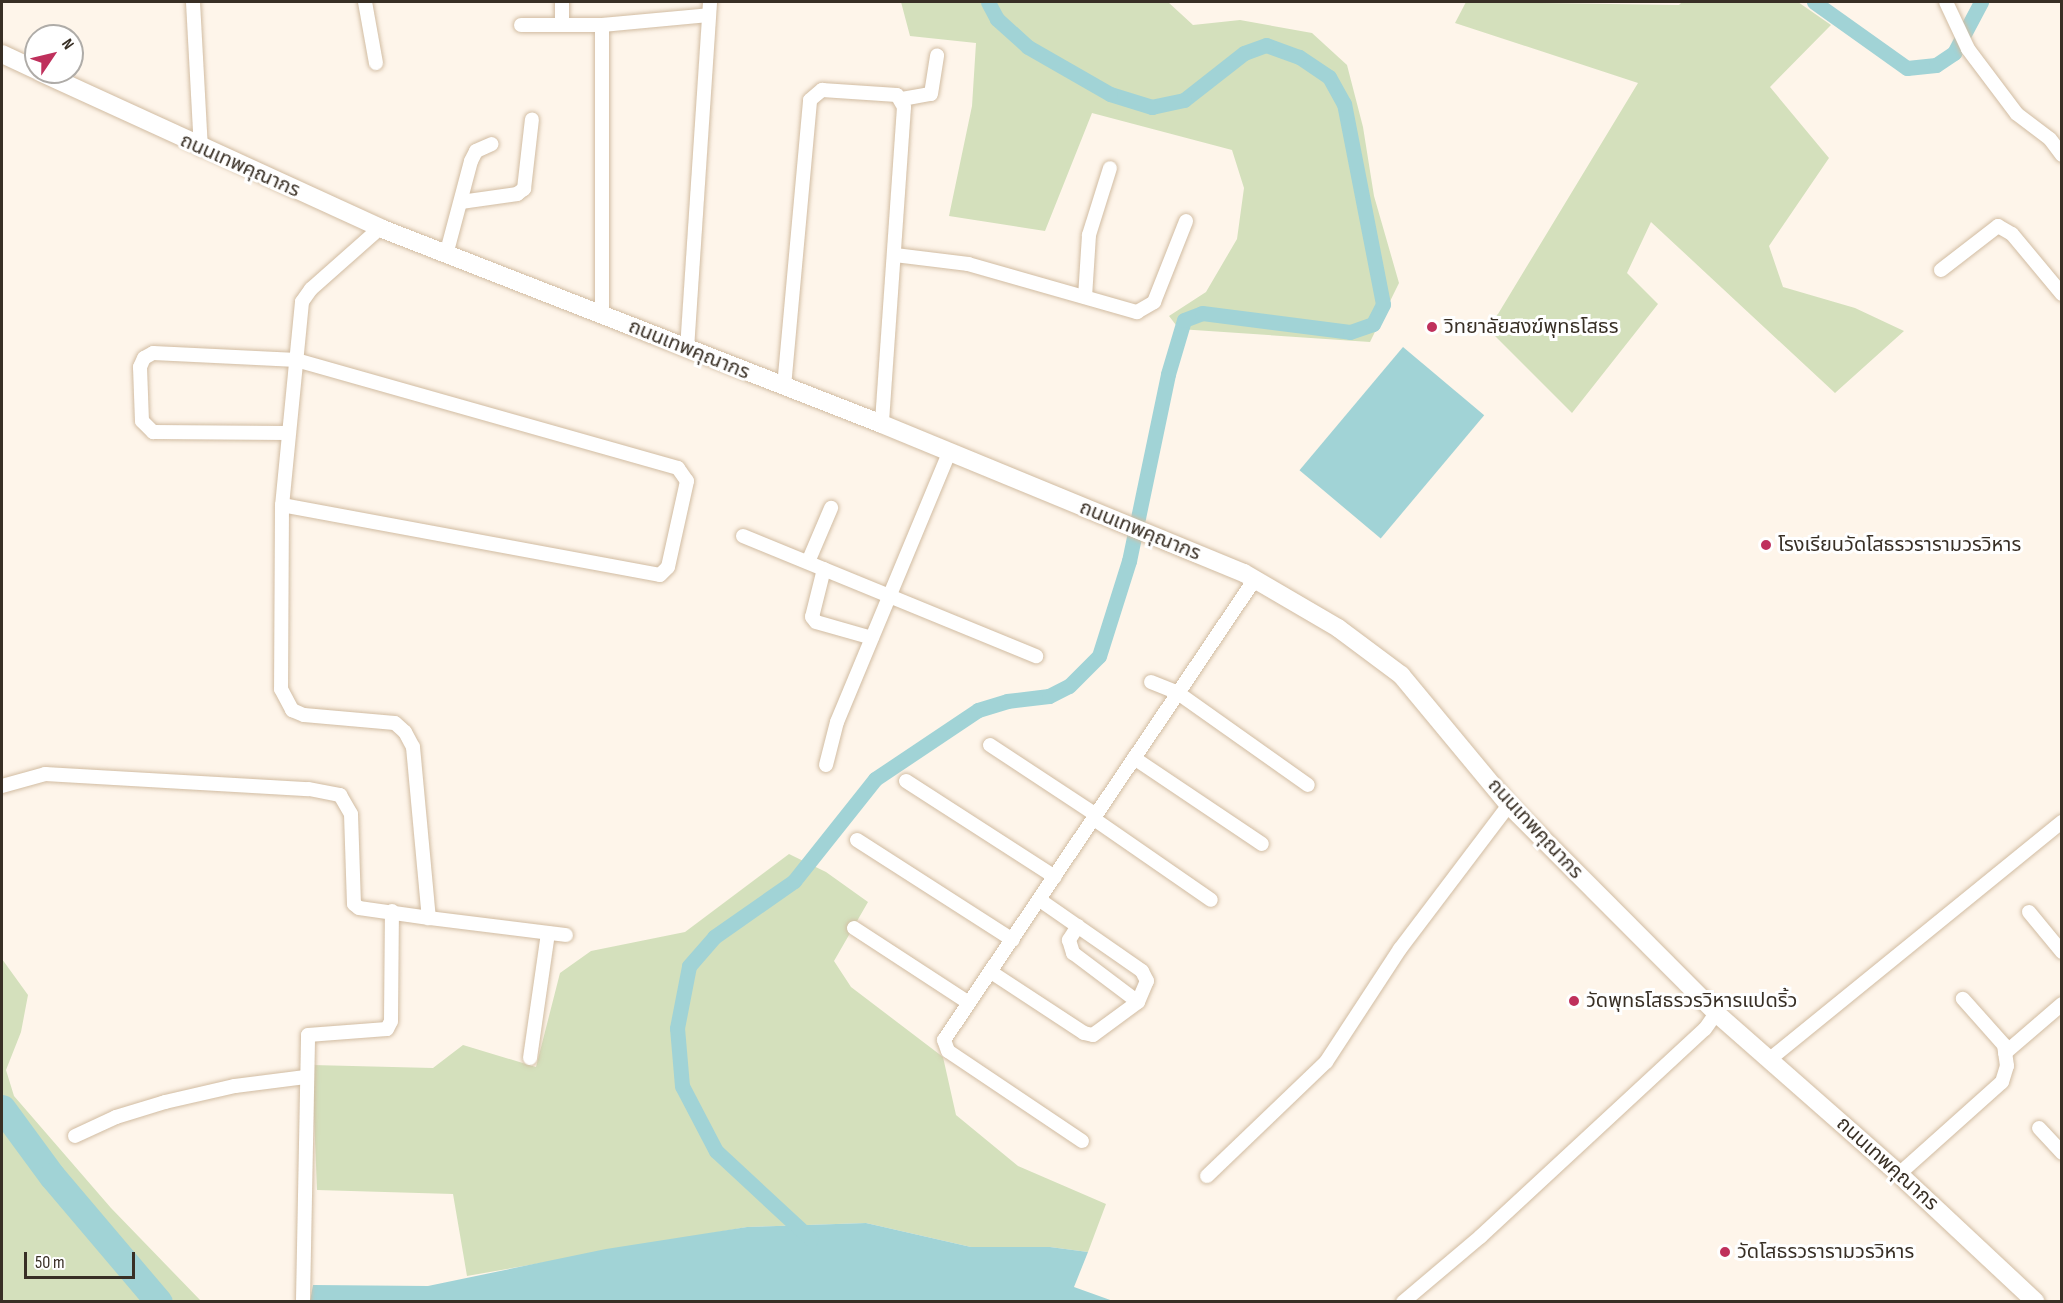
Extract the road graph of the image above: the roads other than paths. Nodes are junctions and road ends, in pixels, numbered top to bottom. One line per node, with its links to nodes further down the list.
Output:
1 (193, 2): 17 (street)
2 (365, 2): 11 (street)
3 (562, 2): 6 (street)
4 (1946, 2): 18 (street)
5 (709, 8): 8 (street); 29 (street)
6 (562, 24): 7 (street); 8 (street)
7 (521, 25)
8 (602, 25): 28 (street)
9 (2, 54): 12 (main road, ถนนเทพคุณากร)
10 (937, 55): 14 (street)
11 (376, 63)
12 (24, 64)
13 (65, 84): 17 (main road, ถนนเทพคุณากร)
14 (902, 99): 24 (street); 31 (street)
15 (532, 119): 20 (street)
16 (492, 144): 20 (street)
17 (201, 149): 22 (main road, ถนนเทพคุณากร)
18 (2061, 155)
19 (1110, 168): 27 (street)
20 (461, 202): 23 (street)
21 (1186, 221): 27 (street)
22 (380, 228): 23 (main road, ถนนเทพคุณากร); 30 (street)
23 (446, 255): 28 (main road, ถนนเทพคุณากร)
24 (895, 255): 27 (street); 32 (street)
25 (1941, 270): 26 (street)
26 (2061, 294)
27 (1085, 297)
28 (602, 315): 29 (main road, ถนนเทพคุณากร)
29 (687, 349): 31 (main road, ถนนเทพคุณากร)
30 (297, 360): 33 (street); 33 (street); 35 (street)
31 (784, 387): 32 (main road, ถนนเทพคุณากร)
32 (882, 424): 34 (main road, ถนนเทพคุณากร)
33 (287, 433): 35 (street)
34 (949, 453): 40 (main road, ถนนเทพคุณากร); 41 (street)
35 (282, 505): 62 (street)
36 (831, 508): 38 (street)
37 (743, 536): 38 (street)
38 (808, 562): 39 (street)
39 (824, 569): 41 (street); 42 (street)
40 (1255, 579): 45 (street); 52 (main road, ถนนเทพคุณากร)
41 (888, 593): 42 (street); 43 (street)
42 (872, 638): 48 (street)
43 (1036, 656)
44 (1152, 682): 45 (street)
45 (1178, 693): 47 (street); 50 (street)
46 (990, 744): 53 (street)
47 (1134, 758): 53 (street); 56 (street)
48 (826, 765)
49 (906, 781): 57 (street)
50 (1308, 784)
51 (2, 786): 60 (street)
52 (1509, 805): 74 (main road, ถนนเทพคุณากร); 84 (street)
53 (1095, 817): 57 (street); 59 (street)
54 (2061, 822): 77 (street)
55 (857, 840): 67 (street)
56 (1262, 844)
57 (1055, 877): 58 (street)
58 (1041, 900): 63 (street); 67 (street)
59 (1211, 900)
60 (392, 911): 62 (street); 78 (street)
61 (2029, 912): 68 (street)
62 (429, 918): 65 (street)
63 (1078, 926): 71 (street); 71 (street)
64 (854, 928): 72 (street)
65 (548, 933): 66 (street); 76 (street)
66 (566, 935)
67 (1013, 940): 69 (street)
68 (2061, 952)
69 (992, 972): 71 (street); 72 (street)
70 (1963, 999): 75 (street)
71 (1138, 1002)
72 (969, 1003): 81 (street)
73 (2061, 1004): 75 (street)
74 (1716, 1013): 77 (main road, ถนนเทพคุณากร); 86 (street)
75 (2005, 1053): 83 (street)
76 (530, 1058)
77 (1770, 1059): 83 (main road, ถนนเทพคุณากร)
78 (305, 1077): 80 (street); 85 (street)
79 (2039, 1128): 82 (street)
80 (75, 1136)
81 (1082, 1141)
82 (2061, 1154)
83 (1899, 1174): 87 (main road, ถนนเทพคุณากร)
84 (1207, 1176)
85 (303, 1300)
86 (1403, 1302)
87 (2036, 1302)

